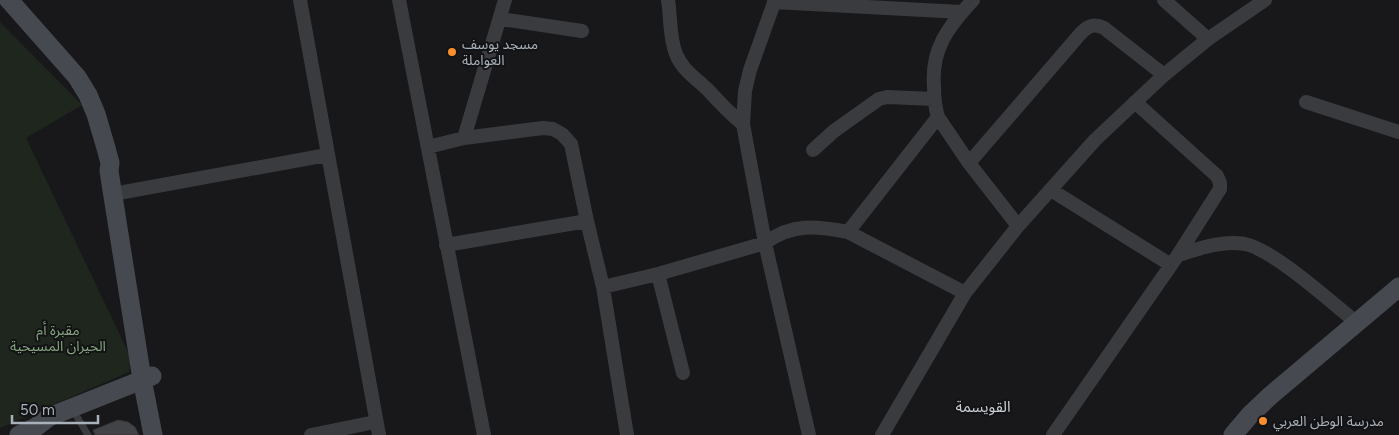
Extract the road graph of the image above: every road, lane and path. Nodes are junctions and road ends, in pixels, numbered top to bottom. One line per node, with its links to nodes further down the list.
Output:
1 (10, 0): 27 (street)
2 (300, 0): 24 (street)
3 (399, 0): 22 (street)
4 (505, 0): 11 (street)
5 (668, 0): 19 (street)
6 (973, 0): 10 (street)
7 (1164, 0): 13 (street)
8 (1264, 0): 13 (street)
9 (774, 1): 10 (street); 19 (street)
10 (961, 12): 15 (street)
11 (501, 19): 12 (street); 21 (street)
12 (582, 31)
13 (1208, 38): 14 (street)
14 (1164, 75): 16 (street); 25 (street)
15 (934, 99): 18 (street); 23 (street)
16 (1135, 102): 26 (street); 33 (street)
17 (1306, 102): 20 (street)
18 (938, 117): 25 (street); 30 (street)
19 (743, 124): 31 (street)
20 (1399, 132)
21 (464, 138): 22 (street); 28 (street)
22 (428, 147): 32 (street)
23 (813, 150)
24 (327, 155): 27 (street); 42 (street)
25 (969, 163): 29 (street)
26 (1051, 190): 29 (street); 33 (street)
27 (117, 193): 40 (street)
28 (587, 221): 32 (street); 35 (street)
29 (1018, 226): 37 (street)
30 (848, 232): 31 (street); 37 (street)
31 (765, 243): 34 (street); 50 (street)
32 (446, 245): 49 (street)
33 (1174, 260): 38 (street); 52 (street)
34 (658, 274): 35 (street); 39 (street)
35 (603, 287): 44 (street)
36 (1399, 287): 38 (street)
37 (965, 293): 51 (street)
38 (1357, 323): 53 (street)
39 (683, 373)
40 (148, 385): 41 (street); 43 (street); 46 (street); 47 (street)
41 (76, 415): 43 (street); 45 (lane)
42 (377, 428): 48 (street)
43 (24, 433)
44 (623, 434)
45 (88, 435)
46 (153, 435)
47 (161, 435)
48 (311, 435)
49 (484, 435)
50 (809, 435)
51 (882, 435)
52 (1053, 435)
53 (1233, 435)

